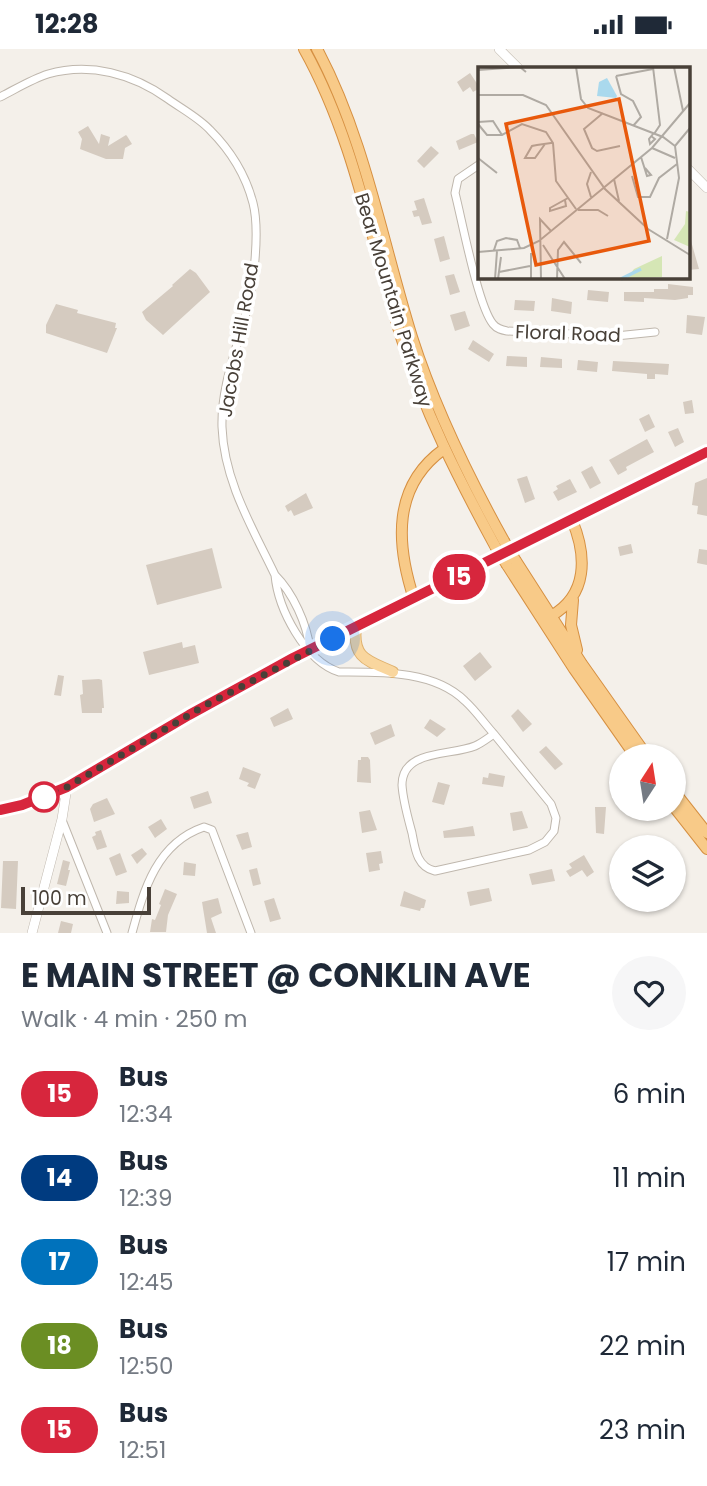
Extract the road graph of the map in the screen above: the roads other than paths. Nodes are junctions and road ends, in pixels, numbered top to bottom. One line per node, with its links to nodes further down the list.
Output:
1 (304, 49): 10 (highway, Bear Mountain Parkway)
2 (317, 49): 13 (highway, Bear Mountain Parkway)
3 (499, 49): 4 (street)
4 (518, 67)
5 (0, 97): 19 (street, Jacobs Hill Road)
6 (478, 165): 9 (street, Floral Road)
7 (690, 171): 8 (street)
8 (707, 188)
9 (655, 332)
10 (444, 449): 13 (highway, Bear Mountain Parkway); 16 (highway)
11 (707, 452): 12 (main road)
12 (572, 520): 15 (highway); 16 (main road)
13 (500, 544): 14 (highway, Bear Mountain Parkway, bridge)
14 (511, 563): 17 (highway, Bear Mountain Parkway); 23 (highway, Bear Mountain Parkway)
15 (574, 594): 17 (highway); 20 (highway)
16 (414, 599): 18 (main road)
17 (551, 616): 20 (highway, Bear Mountain Parkway)
18 (356, 627): 19 (main road); 21 (main road)
19 (310, 650): 21 (street, Jacobs Hill Road); 25 (main road)
20 (582, 664): 24 (highway, Bear Mountain Parkway)
21 (393, 672): 22 (street, Jacobs Hill Road)
22 (494, 734): 22 (street)
23 (627, 744)
24 (639, 744)
25 (67, 787): 27 (main road); 28 (street)
26 (686, 806): 30 (highway)
27 (0, 810)
28 (62, 820): 32 (street); 33 (street)
29 (685, 821): 31 (highway)
30 (707, 833)
31 (707, 849)
32 (32, 933)
33 (107, 933)
34 (132, 933): 35 (street)
35 (251, 933)

